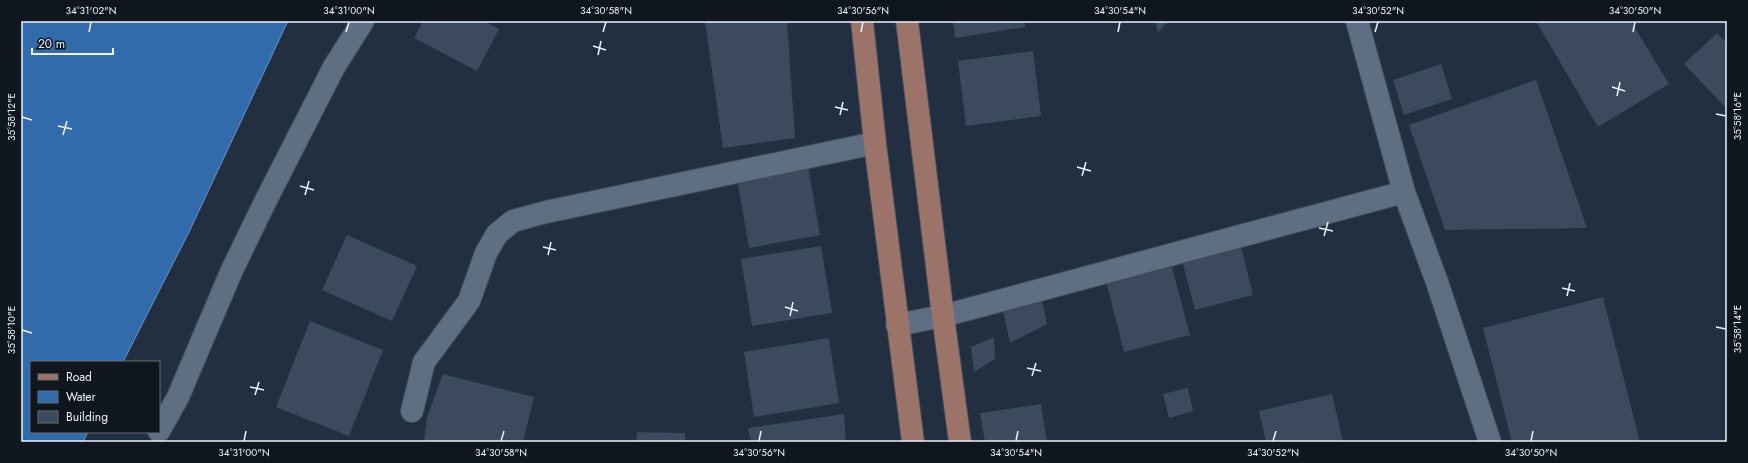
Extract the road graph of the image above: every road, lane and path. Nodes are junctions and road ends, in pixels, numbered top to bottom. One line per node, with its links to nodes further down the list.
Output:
1 (363, 21): 10 (street)
2 (862, 21): 5 (main road)
3 (907, 21): 7 (main road)
4 (1357, 21): 6 (street)
5 (875, 143): 8 (main road); 9 (street)
6 (1404, 192): 7 (street); 15 (street)
7 (943, 316): 8 (street); 14 (main road)
8 (897, 325): 13 (main road)
9 (412, 411)
10 (160, 429)
11 (158, 433): 12 (street)
12 (153, 442)
13 (913, 442)
14 (960, 442)
15 (1490, 442)

